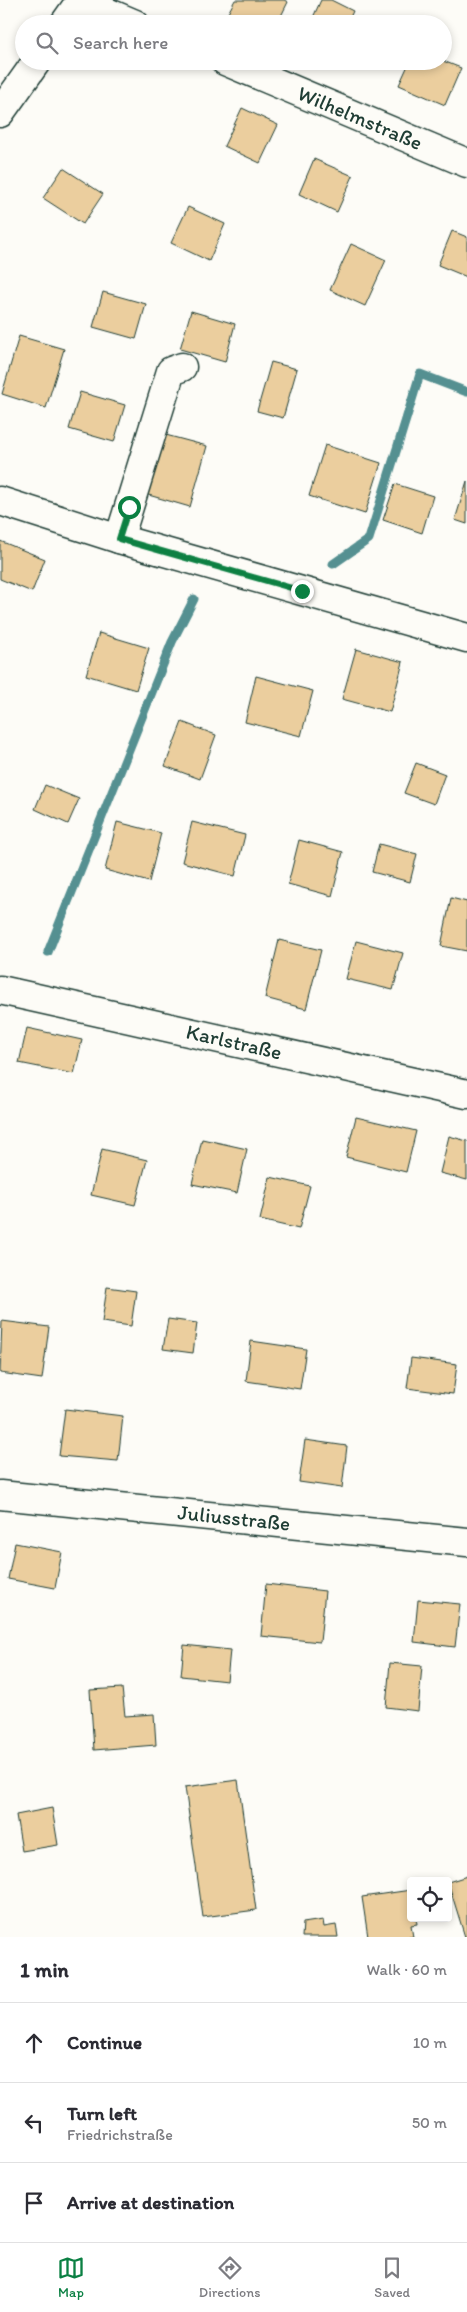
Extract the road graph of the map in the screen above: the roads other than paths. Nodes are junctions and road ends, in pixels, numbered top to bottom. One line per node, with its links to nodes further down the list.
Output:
1 (81, 1): 2 (street); 3 (street)
2 (71, 15)
3 (114, 15)
4 (31, 70): 6 (street)
5 (245, 70): 7 (street, Wilhelmstraße)
6 (0, 113)
7 (467, 163)
8 (182, 367): 10 (street)
9 (0, 502): 10 (street)
10 (119, 539): 11 (street)
11 (467, 638)
12 (0, 990): 13 (street, Karlstraße)
13 (467, 1094)
14 (0, 1495): 15 (street, Juliusstraße)
15 (467, 1542)

